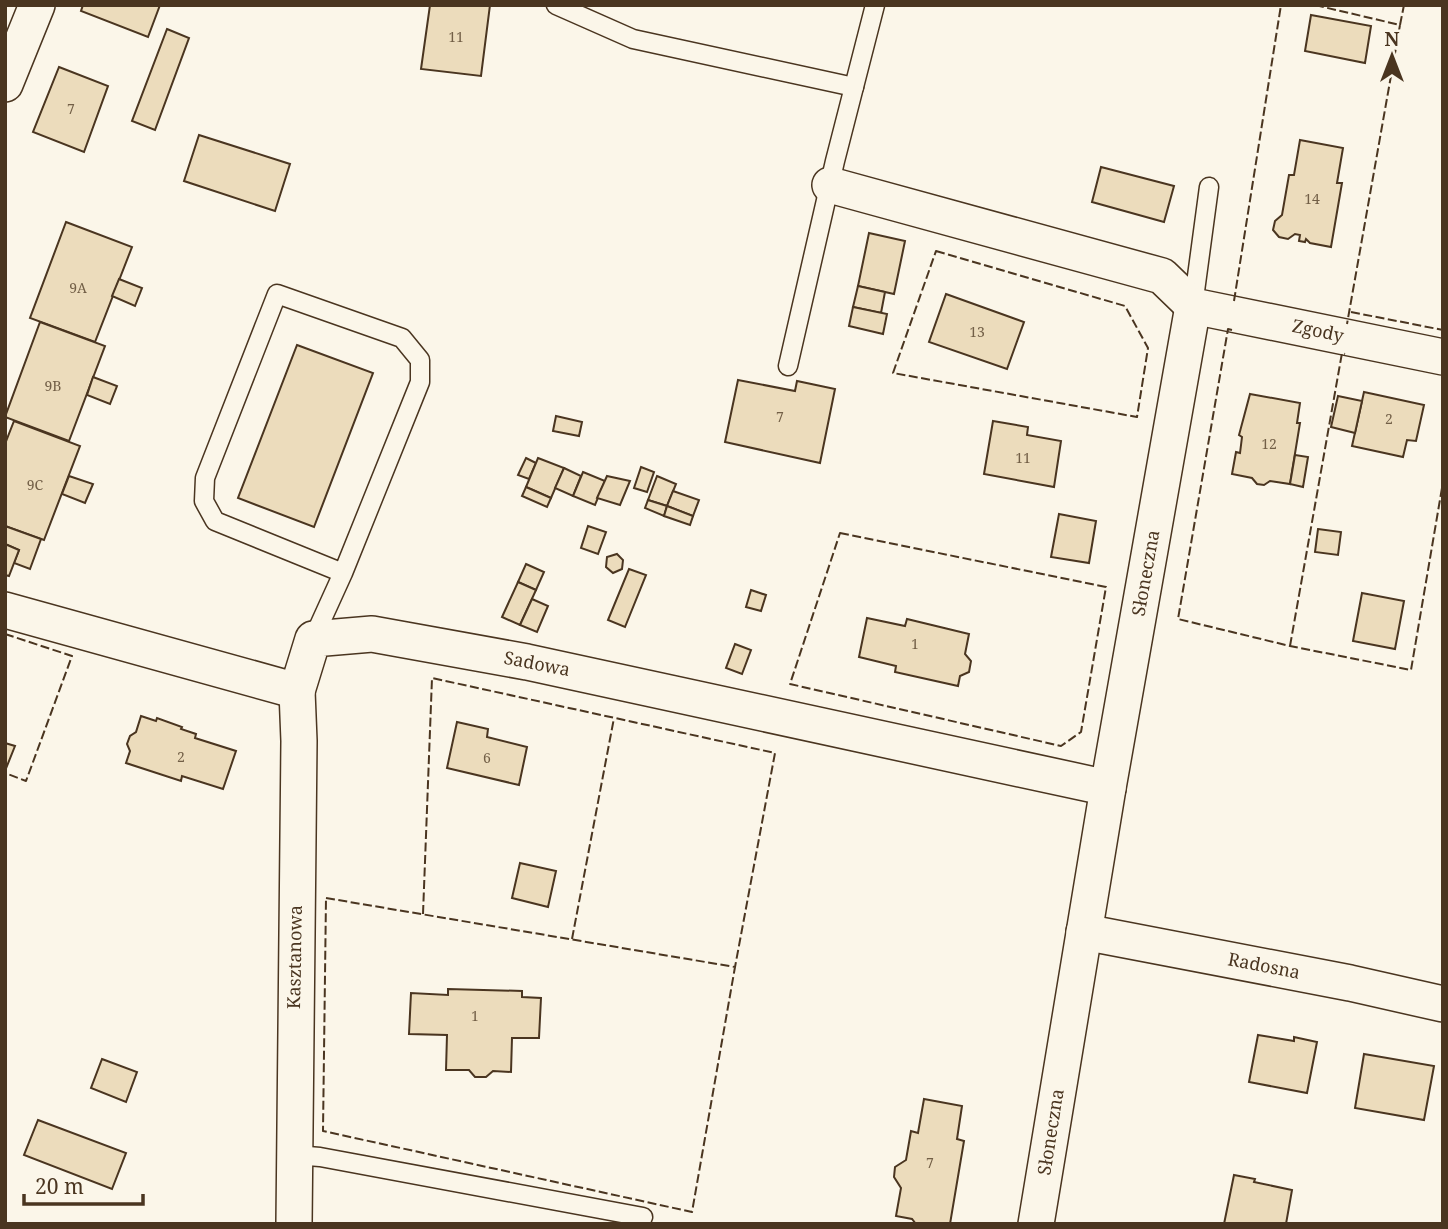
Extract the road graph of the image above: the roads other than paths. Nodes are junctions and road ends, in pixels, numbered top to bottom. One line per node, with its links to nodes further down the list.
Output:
1 (37, 5): 4 (street)
2 (556, 5): 5 (lane)
3 (875, 5): 5 (lane)
4 (5, 84)
5 (854, 87): 6 (lane)
6 (830, 186): 8 (street); 10 (lane)
7 (1209, 187): 8 (lane)
8 (1194, 306): 9 (street, Zgody); 15 (street, Słoneczna)
9 (1443, 357)
10 (788, 366)
11 (343, 573): 11 (lane); 13 (lane)
12 (5, 610): 14 (street)
13 (313, 639): 14 (street); 15 (street, Sadowa)
14 (296, 691): 18 (street, Kasztanowa)
15 (1108, 788): 16 (street, Słoneczna)
16 (1084, 932): 17 (street, Radosna); 21 (street, Słoneczna)
17 (1443, 1003)
18 (295, 1155): 19 (lane); 20 (street, Kasztanowa)
19 (643, 1217)
20 (294, 1224)
21 (1036, 1224)

